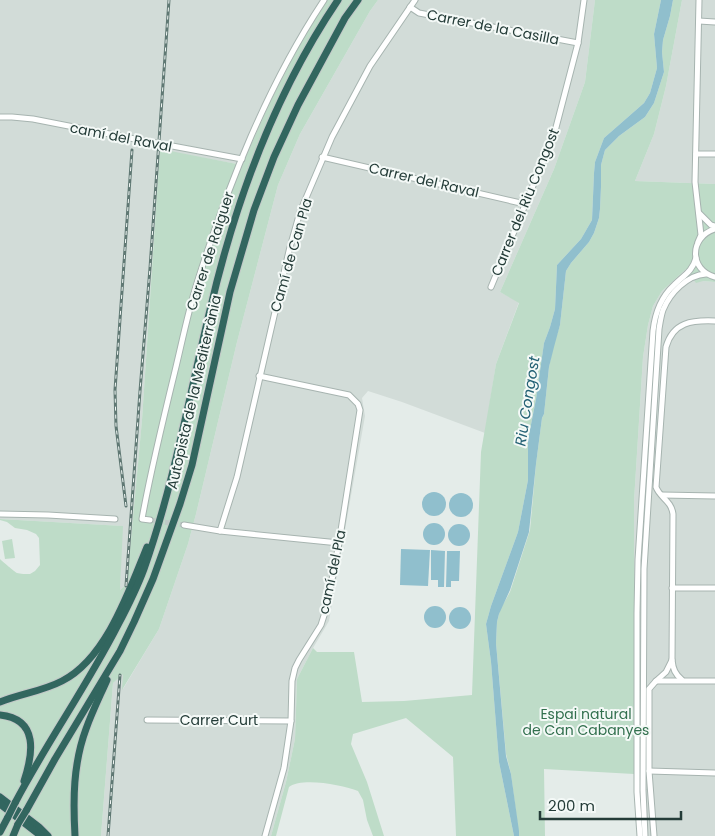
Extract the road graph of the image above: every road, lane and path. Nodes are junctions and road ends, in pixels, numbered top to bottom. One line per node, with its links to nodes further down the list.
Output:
1 (324, 0): 15 (street, Carrer de Raiguer)
2 (338, 0): 28 (highway, Autopista de la Mediterrània)
3 (358, 0): 37 (highway, Autopista de la Mediterrània)
4 (415, 0): 7 (street, Camí de Can Pla)
5 (584, 0): 10 (street, Carrer del Riu Congost)
6 (699, 0): 8 (street)
7 (410, 7): 10 (street, Carrer de la Casilla); 14 (street, Camí de Can Pla)
8 (699, 21): 9 (street); 12 (street)
9 (715, 22)
10 (578, 43): 16 (street, Carrer del Riu Congost)
11 (0, 118): 15 (street, camí del Raval, bridge)
12 (696, 154): 13 (street); 17 (street)
13 (715, 154)
14 (322, 157): 16 (street, Carrer del Raval); 25 (street, Camí de Can Pla)
15 (242, 159): 31 (street, Carrer de Raiguer)
16 (525, 204): 23 (street, Carrer del Riu Congost)
17 (699, 213): 18 (street); 19 (street)
18 (715, 228): 19 (street)
19 (698, 242): 20 (street)
20 (696, 258): 21 (street); 57 (street)
21 (706, 274): 22 (street); 58 (street)
22 (715, 277)
23 (491, 287)
24 (715, 321): 26 (street)
25 (260, 376): 33 (street, Camí de Can Pla); 34 (street, camí del Pla)
26 (662, 495): 27 (street); 35 (street)
27 (715, 496)
28 (165, 502): 42 (highway); 48 (highway, Autopista de la Mediterrània)
29 (0, 514): 30 (street)
30 (115, 519)
31 (150, 520)
32 (184, 525): 33 (street)
33 (220, 531): 34 (street)
34 (340, 543): 45 (street, camí del Pla)
35 (672, 588): 36 (street); 38 (street)
36 (715, 588)
37 (120, 651): 52 (highway, Autopista de la Mediterrània, bridge); 55 (highway)
38 (672, 660): 39 (street); 40 (street)
39 (683, 680): 40 (street); 41 (street)
40 (656, 681): 46 (street)
41 (715, 681)
42 (0, 702)
43 (0, 715): 48 (highway)
44 (146, 720): 45 (street, Carrer Curt)
45 (291, 721): 56 (street, camí del Pla)
46 (649, 771): 47 (street); 59 (street)
47 (715, 773)
48 (21, 791): 51 (highway, Autopista de la Mediterrània, bridge)
49 (0, 797): 54 (highway)
50 (0, 804): 53 (highway)
51 (0, 832)
52 (13, 836)
53 (41, 836)
54 (48, 836)
55 (75, 836)
56 (265, 836)
57 (640, 836)
58 (645, 836)
59 (654, 836)

